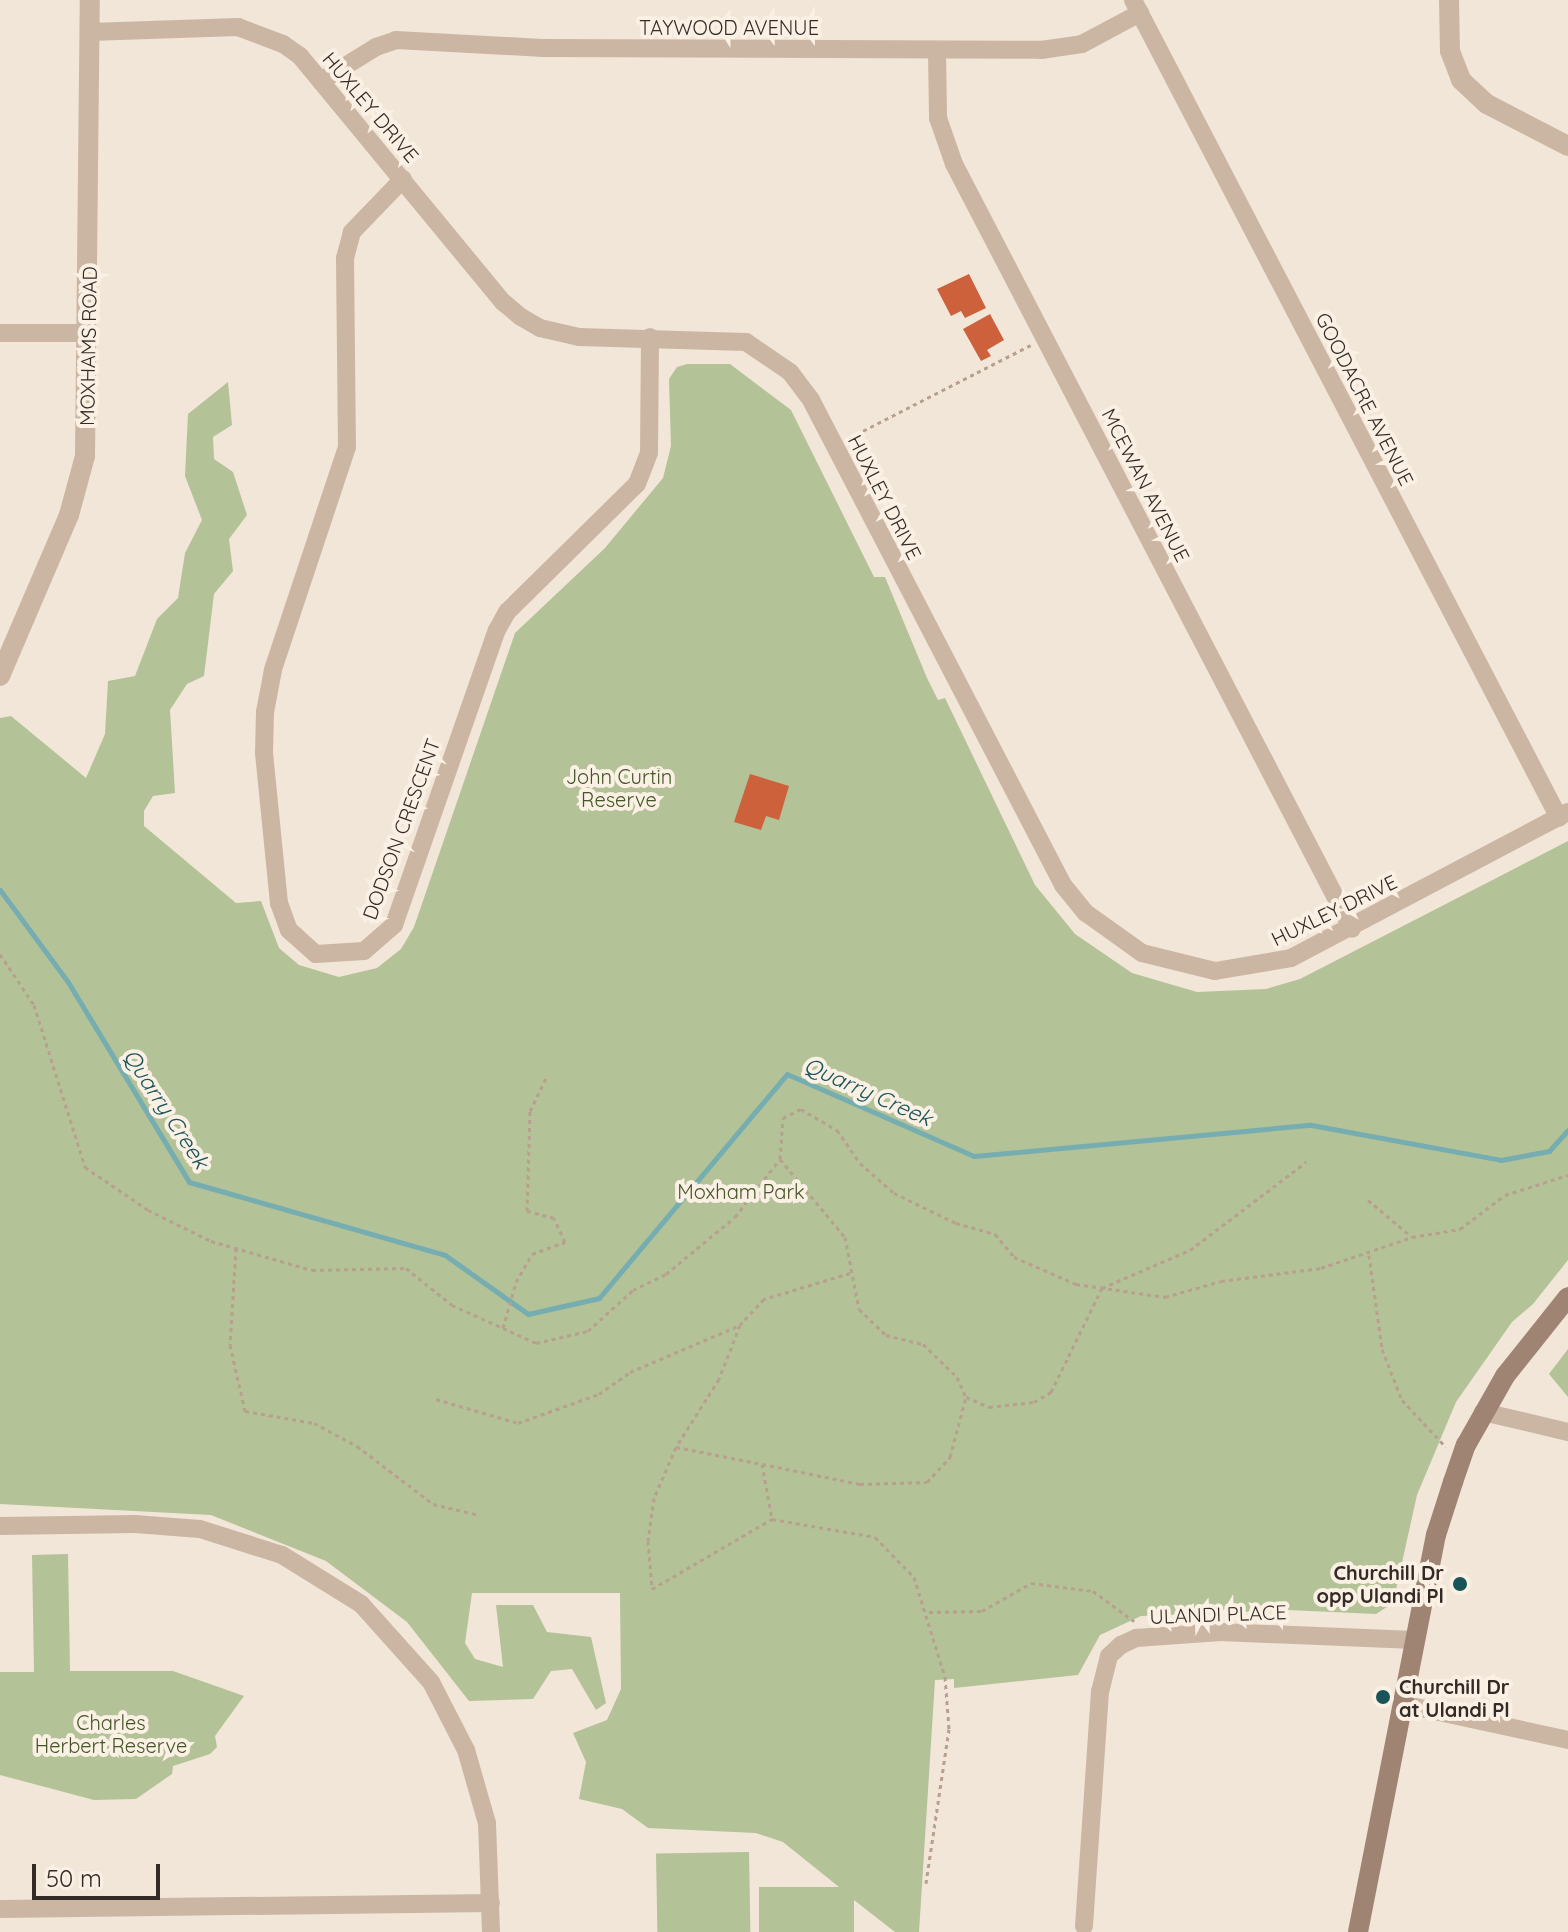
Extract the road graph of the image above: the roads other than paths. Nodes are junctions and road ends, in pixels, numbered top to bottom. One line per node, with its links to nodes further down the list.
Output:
1 (90, 0): 4 (street, MOXHAMS ROAD)
2 (1449, 0): 7 (street)
3 (1137, 7): 5 (street, TAYWOOD AVENUE); 13 (street, GOODACRE AVENUE)
4 (90, 32): 6 (street, HUXLEY DRIVE); 10 (street, MOXHAMS ROAD)
5 (937, 51): 6 (street, TAYWOOD AVENUE); 14 (street, MCEWAN AVENUE)
6 (321, 81): 8 (street, HUXLEY DRIVE)
7 (1568, 146)
8 (403, 179): 11 (street, HUXLEY DRIVE); 11 (street, DODSON CRESCENT)
9 (0, 333): 10 (street)
10 (89, 333): 12 (street, MOXHAMS ROAD)
11 (650, 337): 14 (street, HUXLEY DRIVE)
12 (0, 676)
13 (1563, 815): 14 (street, HUXLEY DRIVE)
14 (1352, 929)
15 (1568, 1297): 16 (main road)
16 (1483, 1412): 17 (street); 19 (main road)
17 (1568, 1432)
18 (0, 1526): 22 (street)
19 (1414, 1640): 20 (main road); 24 (street, ULANDI PLACE)
20 (1402, 1704): 21 (street); 26 (main road)
21 (1568, 1740)
22 (491, 1903): 23 (street); 25 (street)
23 (0, 1909)
24 (1084, 1926)
25 (491, 1932)
26 (1358, 1932)

